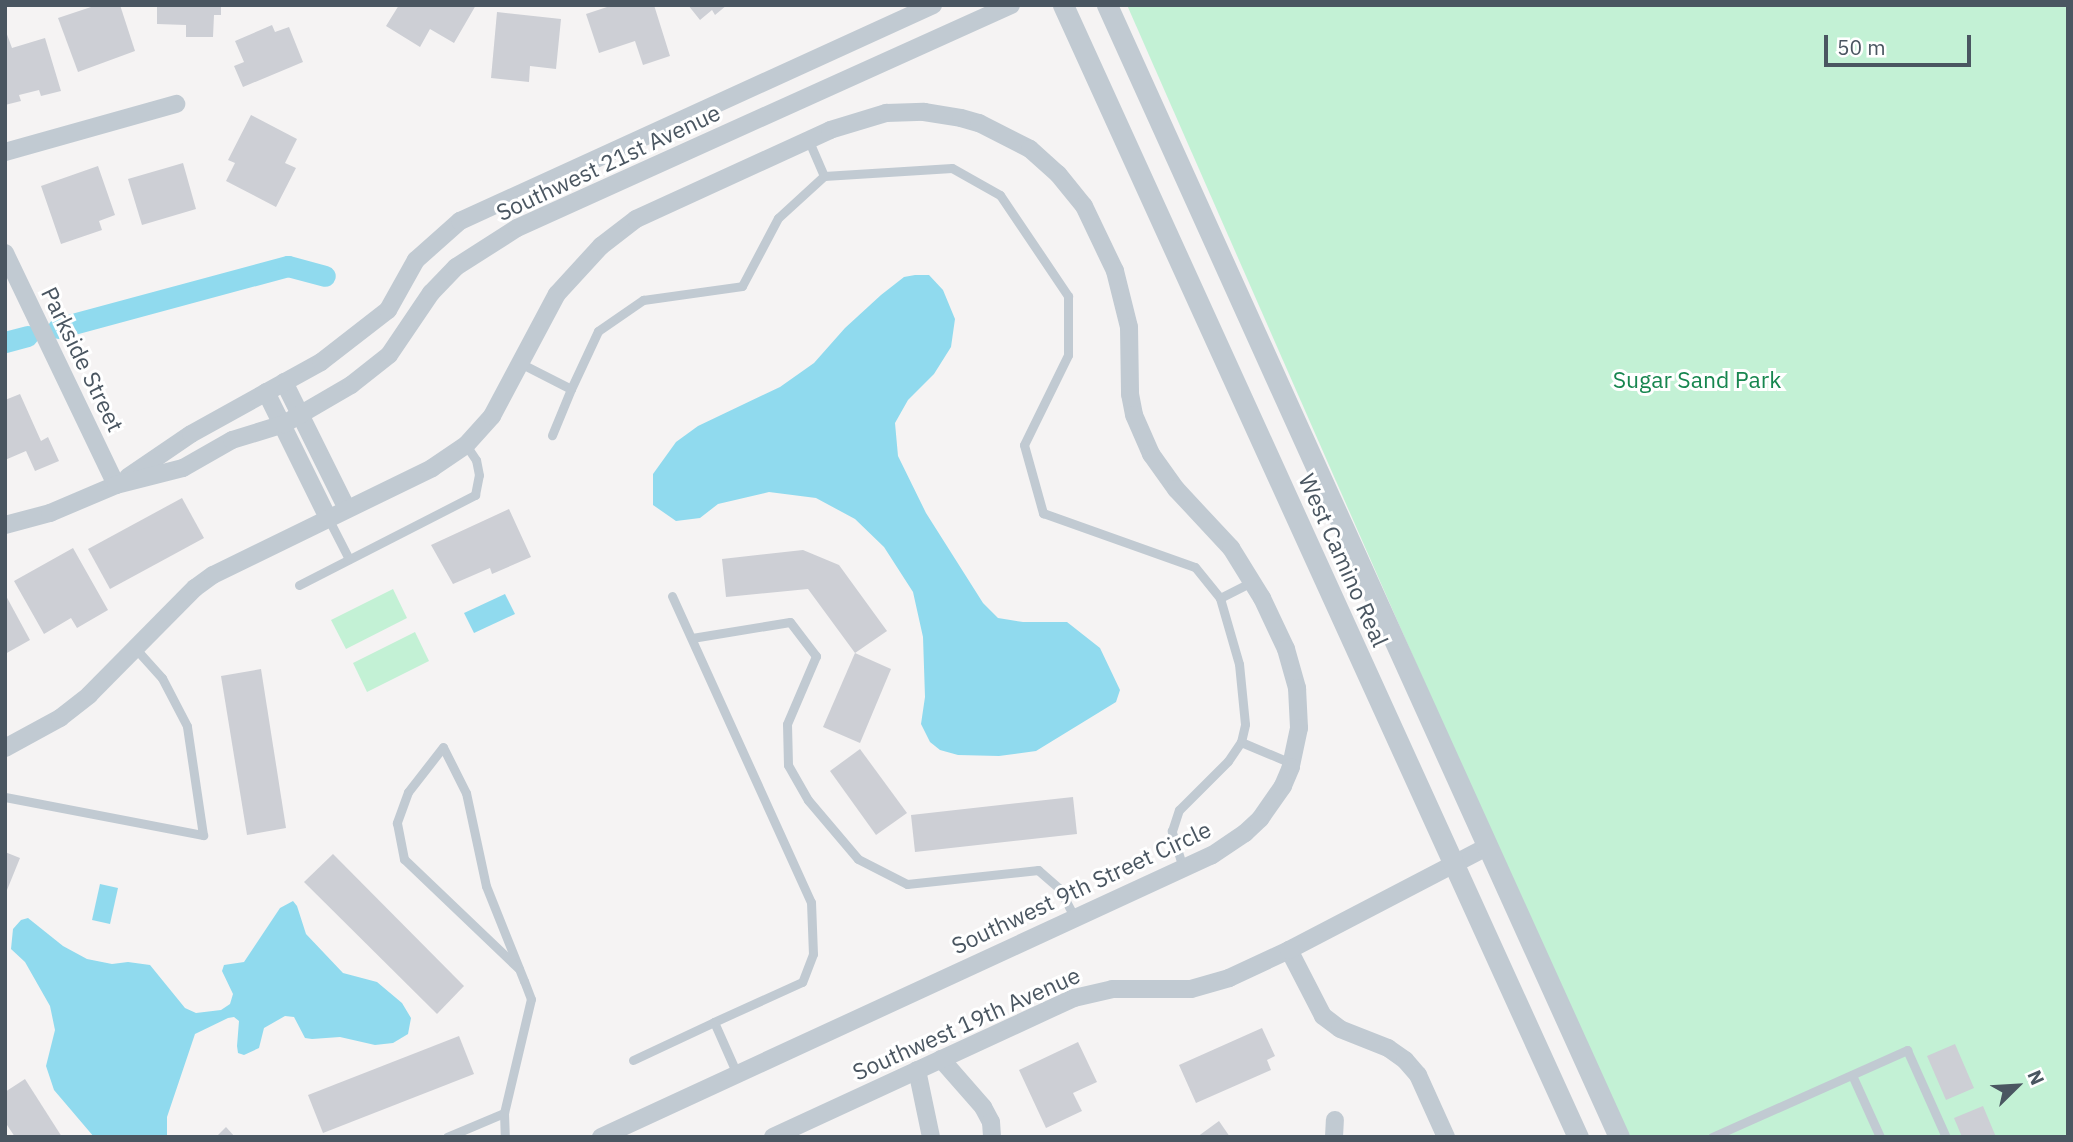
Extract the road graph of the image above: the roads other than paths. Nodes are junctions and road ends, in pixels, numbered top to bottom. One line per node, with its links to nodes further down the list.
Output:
1 (933, 5): 11 (street, Southwest 21st Avenue)
2 (1011, 5): 14 (street, Southwest 21st Avenue)
3 (1063, 5): 33 (street, West Camino Real)
4 (1107, 5): 32 (street, West Camino Real)
5 (176, 104): 7 (street)
6 (808, 139): 8 (lane); 10 (street, Southwest 9th Street Circle); 22 (street, Southwest 9th Street Circle)
7 (5, 152)
8 (824, 176): 12 (lane); 25 (lane)
9 (5, 253): 17 (street, Parkside Street)
10 (520, 363): 12 (lane); 16 (street, Southwest 9th Street Circle)
11 (284, 382): 13 (street, Southwest 21st Avenue); 14 (street)
12 (571, 389): 15 (lane)
13 (266, 392): 14 (street); 17 (street, Southwest 21st Avenue)
14 (292, 419): 17 (street, Southwest 21st Avenue); 18 (street); 19 (street)
15 (552, 435)
16 (466, 446): 18 (street, Southwest 9th Street Circle); 21 (lane)
17 (116, 485): 20 (street, Southwest 21st Avenue)
18 (346, 508): 19 (street, Southwest 9th Street Circle)
19 (328, 517): 21 (lane); 27 (street, Southwest 9th Street Circle)
20 (5, 525)
21 (349, 559): 23 (lane)
22 (1253, 581): 25 (lane); 30 (street, Southwest 9th Street Circle)
23 (299, 585)
24 (672, 596): 26 (lane)
25 (1220, 598): 28 (lane)
26 (692, 638): 35 (lane); 38 (lane)
27 (135, 649): 29 (street, Southwest 9th Street Circle); 31 (lane)
28 (1241, 741): 30 (lane); 34 (lane)
29 (5, 748)
30 (1292, 763): 34 (street, Southwest 9th Street Circle)
31 (5, 797)
32 (1489, 846): 33 (street, Southwest 19th Avenue); 53 (street, West Camino Real)
33 (1452, 863): 36 (street, Southwest 19th Avenue); 52 (street, West Camino Real)
34 (1183, 868): 35 (street, Southwest 9th Street Circle)
35 (1074, 918): 42 (street, Southwest 9th Street Circle)
36 (1289, 950): 39 (street, Southwest 19th Avenue); 51 (street)
37 (519, 969): 37 (lane); 44 (lane)
38 (714, 1023): 40 (lane); 42 (lane)
39 (941, 1059): 41 (street, Southwest 19th Avenue); 50 (street)
40 (633, 1060)
41 (917, 1070): 48 (street, Southwest 19th Avenue); 49 (street)
42 (737, 1074): 47 (street, Southwest 9th Street Circle)
43 (1852, 1075): 54 (lane); 55 (lane); 56 (lane)
44 (504, 1113): 45 (lane); 46 (lane)
45 (447, 1137)
46 (505, 1137)
47 (601, 1137)
48 (773, 1137)
49 (931, 1137)
50 (992, 1137)
51 (1446, 1137)
52 (1578, 1137)
53 (1619, 1137)
54 (1712, 1137)
55 (1880, 1137)
56 (1946, 1137)

